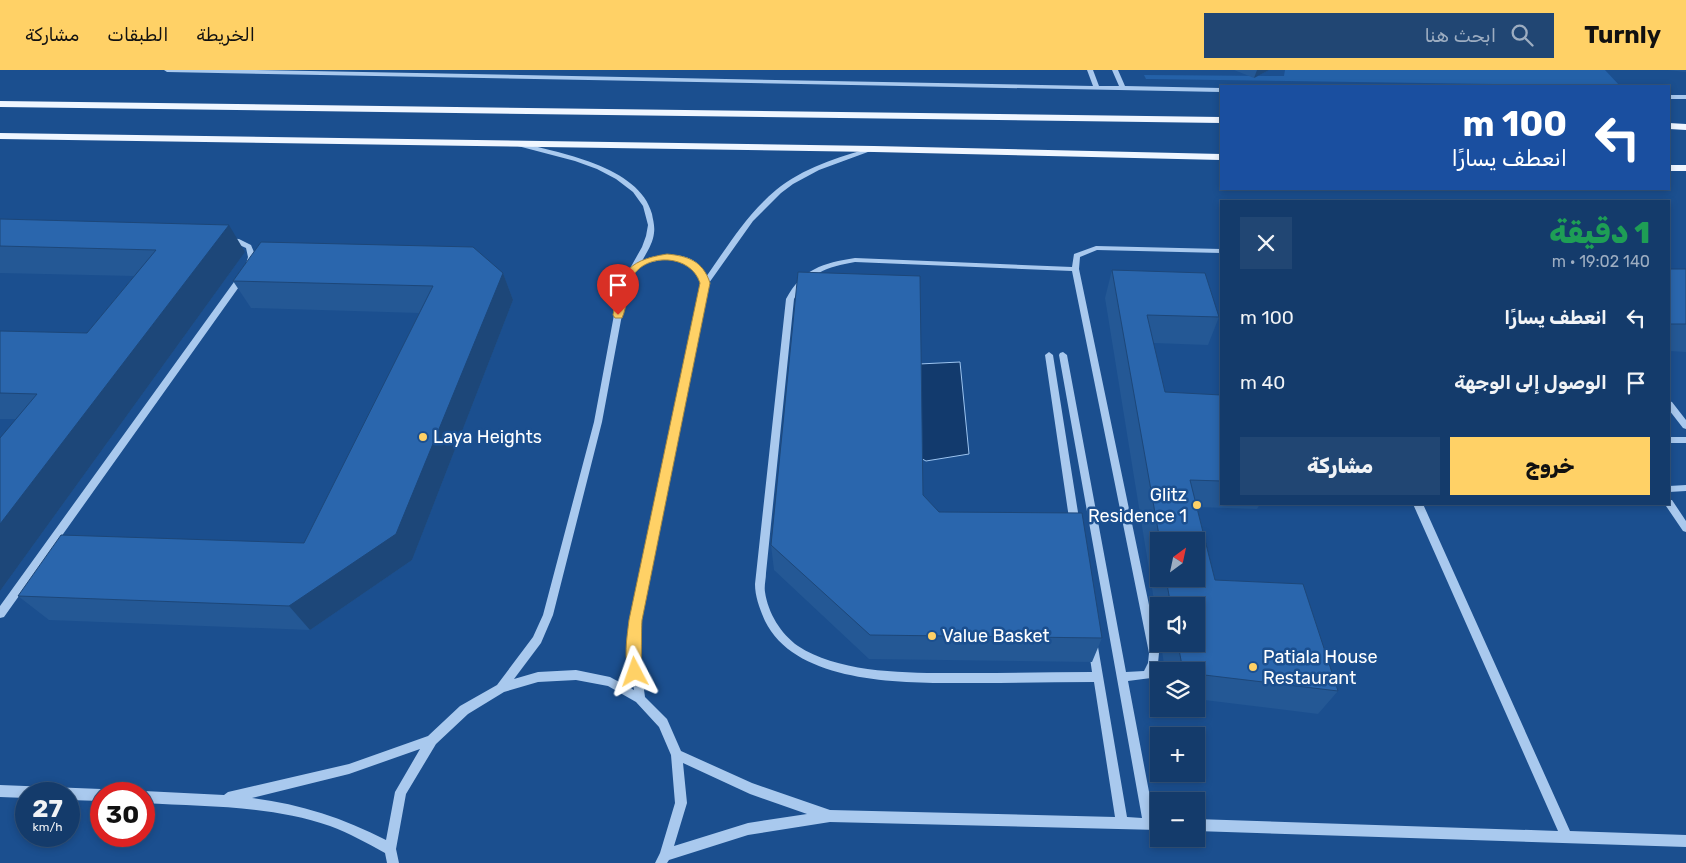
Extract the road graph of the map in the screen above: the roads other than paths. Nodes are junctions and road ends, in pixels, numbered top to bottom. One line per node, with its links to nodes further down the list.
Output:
1 (167, 70): 5 (street)
2 (662, 70): 5 (street)
3 (1090, 70): 6 (street)
4 (1115, 70): 7 (street)
5 (658, 80): 6 (street)
6 (1097, 88): 7 (street)
7 (1123, 88): 8 (street)
8 (1220, 90)
9 (1670, 97): 10 (street)
10 (1686, 97)
11 (0, 104): 12 (main road)
12 (1220, 120)
13 (1670, 126): 14 (main road)
14 (1686, 127)
15 (0, 136): 16 (main road)
16 (516, 144): 17 (main road); 23 (street)
17 (874, 149): 18 (main road); 25 (street)
18 (1220, 157)
19 (1670, 168): 20 (main road)
20 (1686, 168)
21 (220, 238): 38 (street)
22 (1220, 251): 24 (street)
23 (635, 267): 25 (street); 42 (street)
24 (1074, 269): 40 (street); 41 (street)
25 (705, 283): 43 (street)
26 (1049, 354): 37 (street)
27 (1063, 355): 41 (street)
28 (1670, 405): 29 (street)
29 (1686, 426)
30 (1670, 440): 31 (street)
31 (1686, 440)
32 (1686, 488): 33 (street)
33 (1670, 489)
34 (1670, 504): 36 (street)
35 (1418, 505): 55 (street)
36 (1686, 528)
37 (1078, 540)
38 (0, 614)
39 (1092, 638): 40 (street)
40 (1098, 677): 52 (street)
41 (1122, 677): 50 (street)
42 (501, 688): 43 (street); 44 (street)
43 (640, 699): 45 (street)
44 (432, 740): 49 (street); 57 (street)
45 (677, 755): 51 (street); 58 (street)
46 (0, 791): 47 (street)
47 (15, 792)
48 (155, 797): 49 (street)
49 (221, 800): 57 (street)
50 (1150, 806)
51 (830, 816): 52 (street); 58 (street)
52 (1122, 824): 53 (street)
53 (1150, 824)
54 (1205, 825): 55 (street)
55 (1567, 837): 56 (street)
56 (1686, 841)
57 (390, 849): 59 (street)
58 (663, 859)
59 (393, 863)

